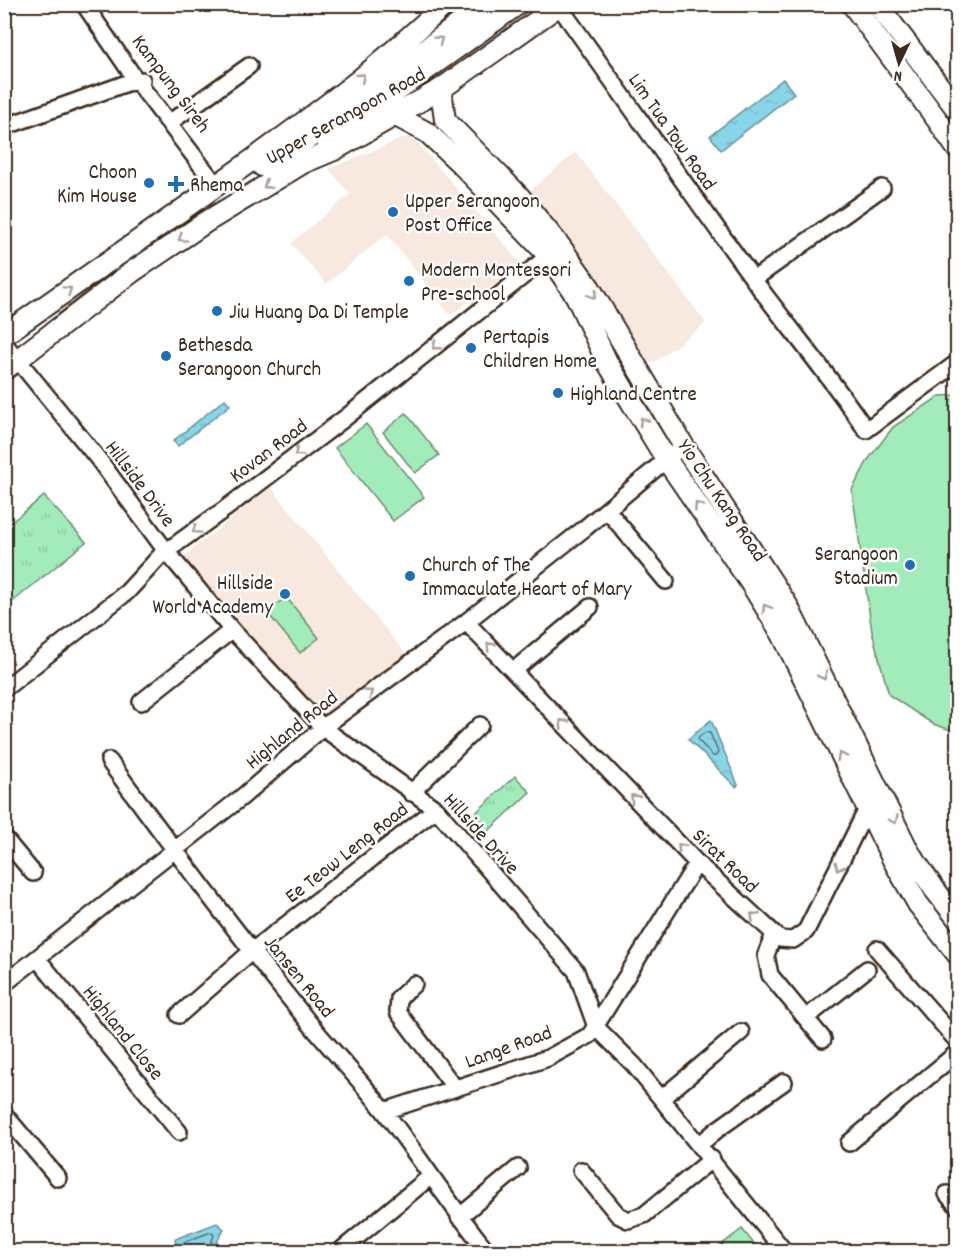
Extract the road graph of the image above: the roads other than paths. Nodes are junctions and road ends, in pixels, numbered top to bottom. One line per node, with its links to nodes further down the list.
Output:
1 (446, 4): 19 (main road, Upper Serangoon Road, one-way to 1)
2 (485, 4): 21 (main road, one-way to 2)
3 (518, 4): 18 (main road)
4 (852, 4): 17 (main road)
5 (877, 4): 11 (main road)
6 (560, 5): 10 (main road, Upper Serangoon Road); 23 (street, Lim Tua Tow Road)
7 (89, 6): 9 (street, Kampung Sireh)
8 (249, 66): 14 (street)
9 (139, 80): 14 (street, Kampung Sireh); 15 (street)
10 (441, 89): 12 (main road, Upper Serangoon Road); 13 (main road)
11 (957, 111)
12 (396, 116): 16 (main road, Yio Chu Kang Road); 18 (main road, Upper Serangoon Road)
13 (445, 120): 16 (main road); 22 (main road, Yio Chu Kang Road)
14 (171, 122): 19 (street, Kampung Sireh)
15 (4, 127)
16 (428, 133): 22 (main road, Yio Chu Kang Road)
17 (957, 150)
18 (303, 163): 27 (main road, Upper Serangoon Road, one-way to 27)
19 (219, 184): 21 (main road, Upper Serangoon Road)
20 (882, 188): 23 (street)
21 (163, 222): 24 (main road, Upper Serangoon Road, one-way to 21)
22 (554, 251): 28 (main road, Yio Chu Kang Road, one-way to 28); 29 (main road, Yio Chu Kang Road, one-way to 22); 31 (street, Kovan Road, one-way to 31)
23 (754, 279): 26 (street, Lim Tua Tow Road)
24 (4, 335)
25 (4, 343): 27 (street, Hillside Drive)
26 (957, 362)
27 (11, 365): 31 (street, Hillside Drive)
28 (683, 445): 29 (street, Highland Road); 42 (main road, Yio Chu Kang Road, one-way to 42)
29 (666, 459): 30 (street, Highland Road); 45 (main road, Yio Chu Kang Road, one-way to 29)
30 (608, 510): 32 (street); 34 (street, Highland Road)
31 (166, 551): 35 (street, Hillside Drive); 37 (street, Kovan Road)
32 (666, 581)
33 (590, 607): 36 (street)
34 (466, 622): 36 (street, Sirat Road, one-way to 34); 40 (street, Highland Road, one-way to 34)
35 (232, 630): 38 (street); 40 (street, Hillside Drive)
36 (513, 671): 48 (street, Sirat Road, one-way to 36)
37 (4, 689)
38 (141, 702)
39 (480, 725): 43 (street)
40 (323, 728): 43 (street, Hillside Drive); 47 (street, Highland Road)
41 (109, 760): 47 (street, Jansen Road)
42 (879, 788): 45 (street); 50 (main road, Yio Chu Kang Road, one-way to 50)
43 (411, 793): 44 (street, Hillside Drive)
44 (436, 809): 54 (street, Ee Teow Leng Road); 62 (street, Hillside Drive)
45 (867, 809): 51 (main road, Yio Chu Kang Road); 52 (street, one-way to 52)
46 (4, 838): 49 (street)
47 (174, 850): 54 (street, Jansen Road); 56 (street, Highland Road)
48 (697, 863): 52 (street, Sirat Road, one-way to 48); 62 (street, Lange Road)
49 (33, 873)
50 (954, 914): 51 (main road)
51 (932, 921): 55 (main road, Yio Chu Kang Road)
52 (774, 934): 61 (street)
53 (877, 949): 65 (street)
54 (252, 951): 60 (street, Ee Teow Leng Road); 70 (street, Jansen Road)
55 (957, 955)
56 (37, 958): 58 (street, Highland Road); 72 (street, Highland Close)
57 (867, 969): 61 (street)
58 (4, 984)
59 (414, 984): 68 (street)
60 (179, 1015)
61 (806, 1018): 64 (street)
62 (596, 1027): 68 (street, Lange Road); 69 (street, Hillside Drive)
63 (741, 1032): 69 (street)
64 (823, 1039)
65 (957, 1042)
66 (957, 1052): 73 (street)
67 (784, 1082): 74 (street)
68 (455, 1088): 70 (street, Lange Road)
69 (662, 1098): 74 (street, Hillside Drive)
70 (385, 1112): 78 (street, Jansen Road)
71 (4, 1114): 79 (street)
72 (179, 1132)
73 (849, 1143)
74 (700, 1144): 75 (street, Hillside Drive)
75 (712, 1159): 77 (street); 85 (street, Hillside Drive)
76 (518, 1168): 82 (street)
77 (581, 1170)
78 (431, 1176): 82 (street, Jansen Road); 83 (street)
79 (58, 1178)
80 (947, 1194): 81 (street)
81 (957, 1207)
82 (459, 1217): 84 (street, Jansen Road)
83 (339, 1251)
84 (488, 1251)
85 (785, 1251)

